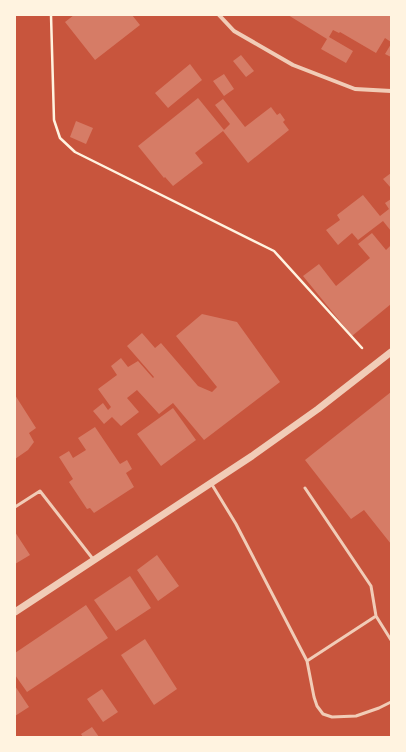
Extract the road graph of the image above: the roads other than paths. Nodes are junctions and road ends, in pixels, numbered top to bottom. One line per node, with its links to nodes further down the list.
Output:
1 (219, 15): 2 (street)
2 (391, 90)
3 (391, 352): 4 (street)
4 (211, 483): 7 (street); 11 (lane)
5 (305, 488): 9 (lane)
6 (15, 508): 7 (lane)
7 (94, 560): 8 (street)
8 (15, 612)
9 (376, 616): 10 (lane); 11 (lane)
10 (391, 640)
11 (307, 661): 12 (lane)
12 (391, 702)

